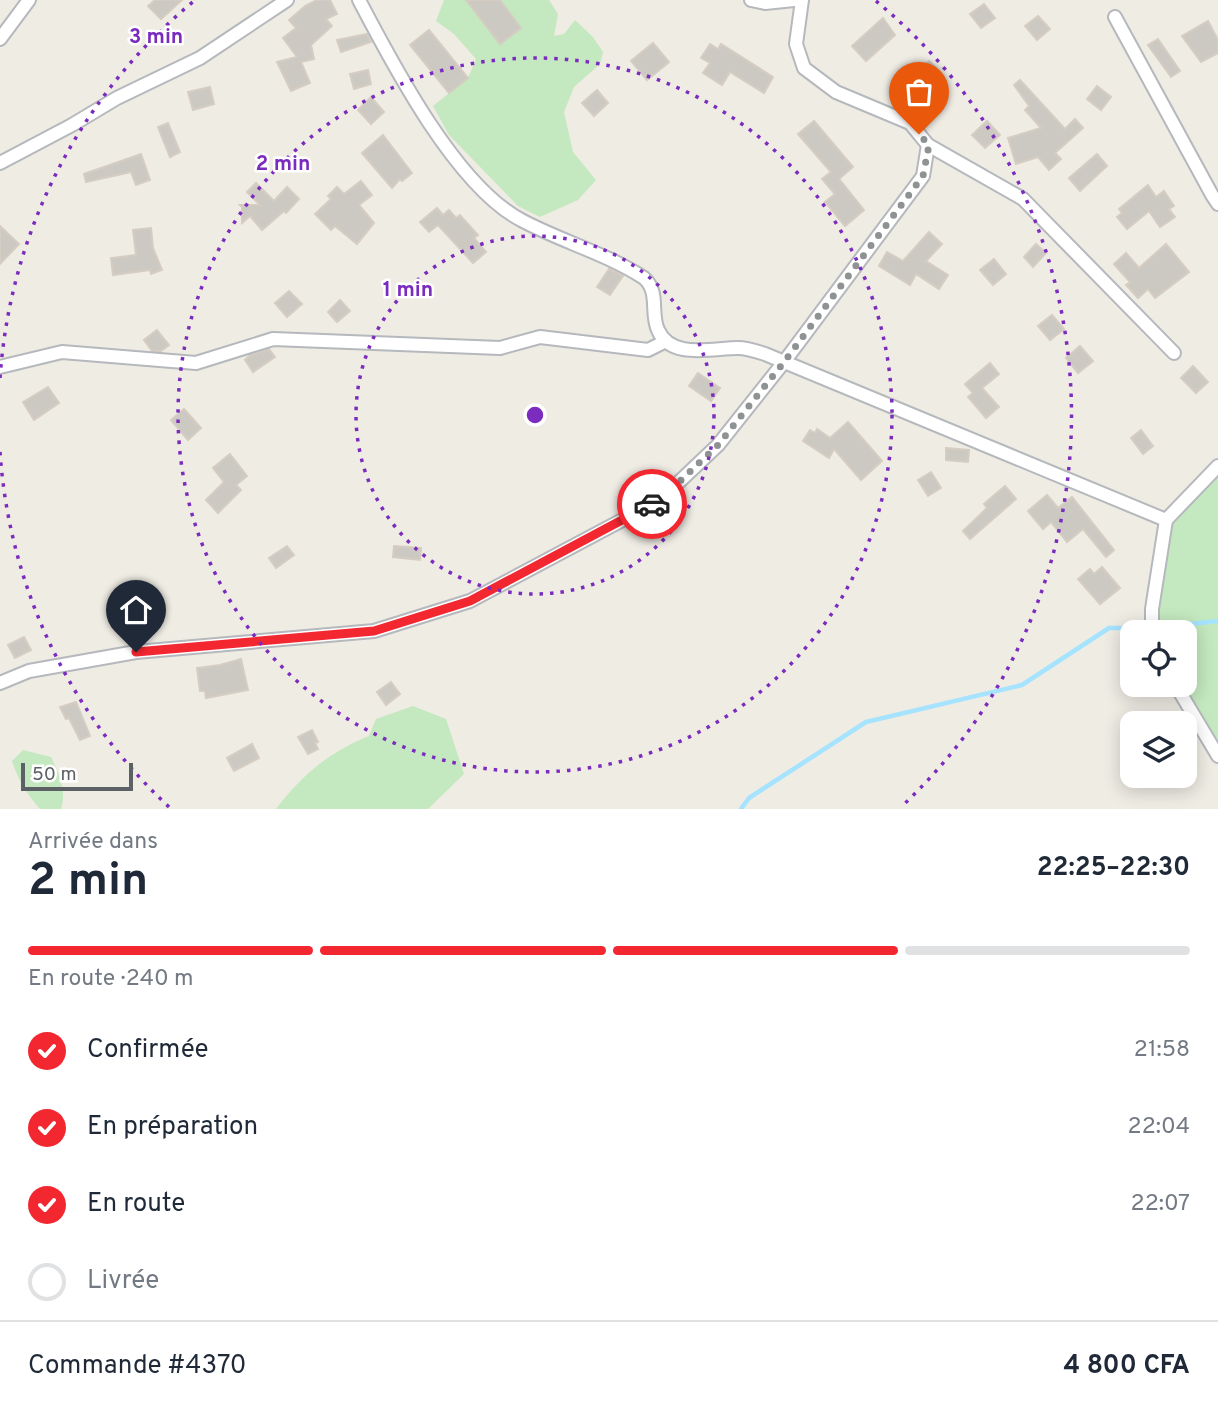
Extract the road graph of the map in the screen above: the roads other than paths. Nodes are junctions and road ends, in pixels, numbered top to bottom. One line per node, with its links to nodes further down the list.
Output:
1 (29, 0): 8 (street)
2 (287, 0): 10 (street)
3 (359, 0): 12 (street)
4 (751, 0): 5 (street)
5 (794, 0)
6 (802, 0): 9 (street)
7 (1115, 17): 11 (street)
8 (0, 39)
9 (929, 145): 13 (street); 14 (street)
10 (0, 163)
11 (1218, 204)
12 (666, 341): 14 (street); 15 (street)
13 (1174, 352)
14 (784, 362): 17 (street); 19 (street)
15 (0, 367)
16 (1218, 466): 17 (street)
17 (1166, 520): 18 (street)
18 (1152, 620)
19 (0, 683)
20 (1183, 697): 21 (street)
21 (1218, 756)

